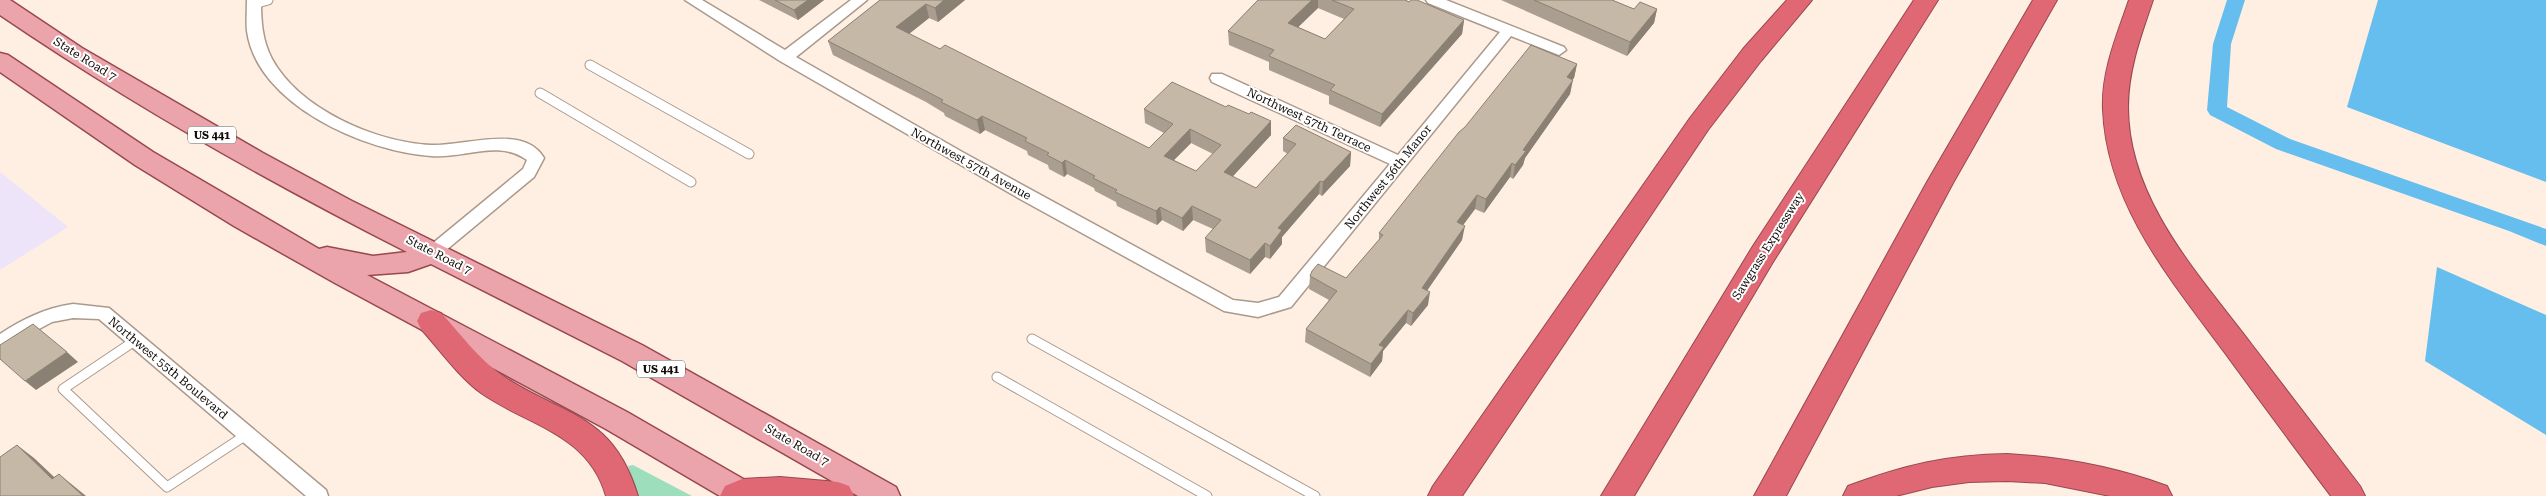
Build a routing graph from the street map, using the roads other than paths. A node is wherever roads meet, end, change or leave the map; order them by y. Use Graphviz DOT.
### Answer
graph roads {
  1 [pos="692,0"];
  2 [pos="860,0"];
  3 [pos="1434,0"];
  4 [pos="1800,0"];
  5 [pos="1926,0"];
  6 [pos="2045,0"];
  7 [pos="2141,0"];
  8 [pos="259,1"];
  9 [pos="0,4"];
  10 [pos="1508,31"];
  11 [pos="1559,50"];
  12 [pos="785,58"];
  13 [pos="0,61"];
  14 [pos="590,65"];
  15 [pos="1217,78"];
  16 [pos="540,93"];
  17 [pos="749,154"];
  18 [pos="1400,162"];
  19 [pos="691,182"];
  20 [pos="303,252"];
  21 [pos="433,252"];
  22 [pos="1258,310"];
  23 [pos="432,321"];
  24 [pos="1032,339"];
  25 [pos="136,340"];
  26 [pos="0,342"];
  27 [pos="997,377"];
  28 [pos="246,434"];
  29 [pos="741,495"];
  30 [pos="319,496"];
  31 [pos="622,496"];
  32 [pos="838,496"];
  33 [pos="885,496"];
  34 [pos="1207,496"];
  35 [pos="1315,496"];
  36 [pos="1444,496"];
  37 [pos="1617,496"];
  38 [pos="1770,496"];
  39 [pos="1859,496"];
  40 [pos="2156,496"];
  41 [pos="2350,496"];
  1 -- 12 [label="street, Northwest 57th Avenue"];
  2 -- 12 [label="street"];
  3 -- 10 [label="street"];
  4 -- 36 [label="highway"];
  5 -- 37 [label="highway, Sawgrass Expressway"];
  6 -- 38 [label="highway"];
  7 -- 41 [label="highway"];
  8 -- 21 [label="street"];
  9 -- 21 [label="main road, State Road 7 / US 441"];
  10 -- 11 [label="street"];
  10 -- 18 [label="street, Northwest 56th Manor"];
  12 -- 22 [label="street, Northwest 57th Avenue"];
  13 -- 20 [label="main road"];
  14 -- 17 [label="lane"];
  15 -- 18 [label="street, Northwest 57th Terrace"];
  16 -- 19 [label="lane"];
  18 -- 22 [label="street, Northwest 56th Manor"];
  20 -- 21 [label="main road"];
  20 -- 23 [label="main road"];
  21 -- 33 [label="main road, State Road 7 / US 441"];
  23 -- 29 [label="main road"];
  23 -- 31 [label="highway"];
  24 -- 35 [label="lane"];
  25 -- 26 [label="street, Northwest 55th Boulevard"];
  25 -- 28 [label="street, Northwest 55th Boulevard"];
  25 -- 28 [label="lane"];
  27 -- 34 [label="lane"];
  28 -- 30 [label="street, Northwest 55th Boulevard"];
  29 -- 32 [label="highway"];
  39 -- 40 [label="highway"];
}
